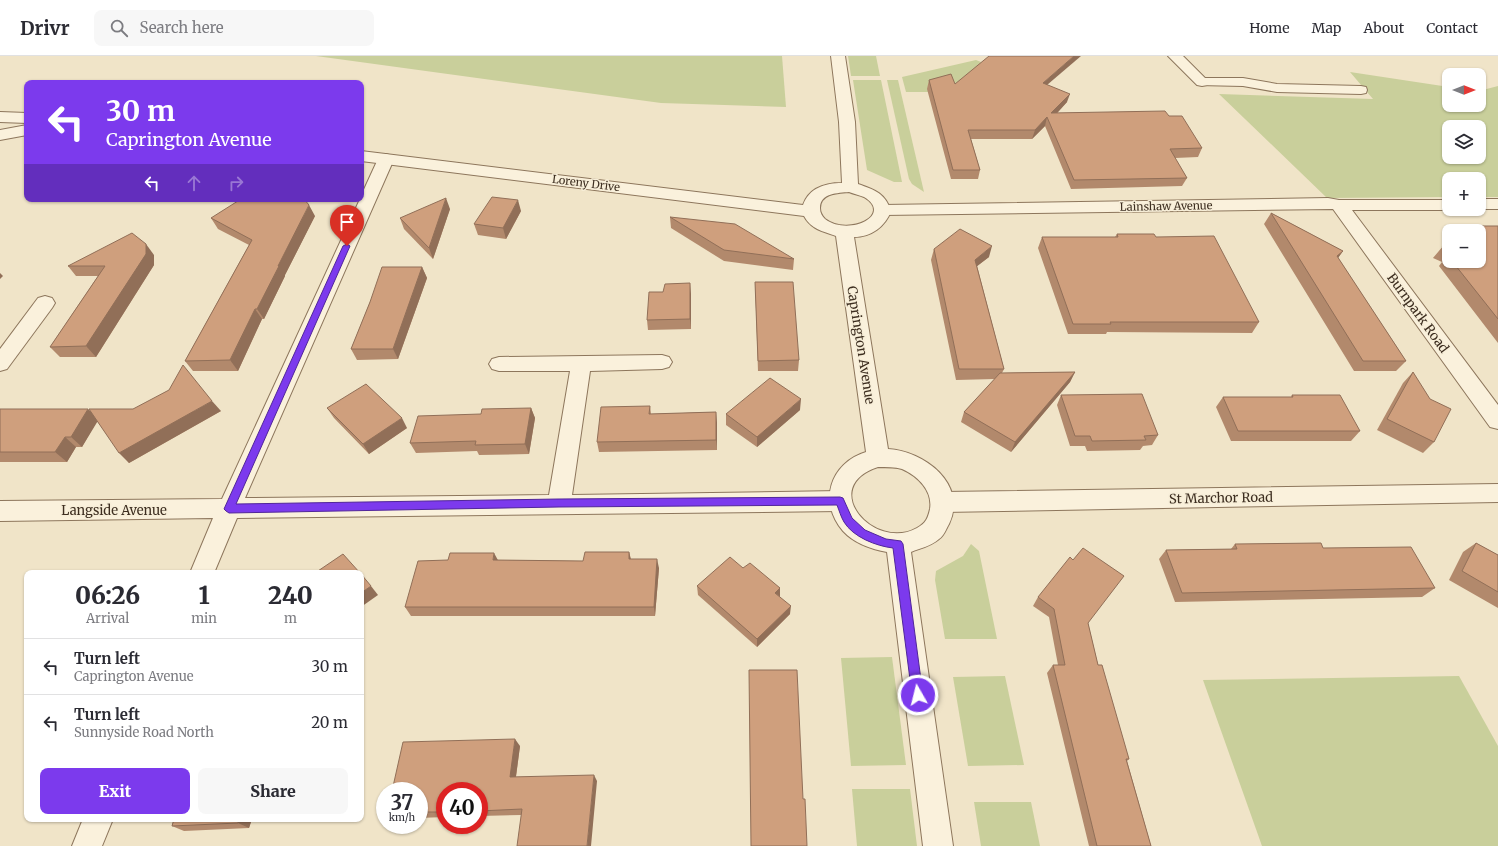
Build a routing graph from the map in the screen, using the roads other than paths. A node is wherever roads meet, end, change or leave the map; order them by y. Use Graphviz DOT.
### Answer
graph roads {
  1 [pos="838,56"];
  2 [pos="1175,56"];
  3 [pos="1202,82"];
  4 [pos="1361,90"];
  5 [pos="0,117"];
  6 [pos="24,118"];
  7 [pos="24,131"];
  8 [pos="0,135"];
  9 [pos="364,156"];
  10 [pos="386,159"];
  11 [pos="850,187"];
  12 [pos="1486,204"];
  13 [pos="1498,204"];
  14 [pos="1339,205"];
  15 [pos="1442,205"];
  16 [pos="883,210"];
  17 [pos="811,211"];
  18 [pos="844,232"];
  19 [pos="45,303"];
  20 [pos="662,362"];
  21 [pos="0,364"];
  22 [pos="499,364"];
  23 [pos="581,364"];
  24 [pos="1498,422"];
  25 [pos="878,458"];
  26 [pos="1498,493"];
  27 [pos="840,501"];
  28 [pos="943,502"];
  29 [pos="559,503"];
  30 [pos="229,509"];
  31 [pos="0,510"];
  32 [pos="898,544"];
  33 [pos="203,570"];
  34 [pos="97,822"];
  35 [pos="87,846"];
  36 [pos="938,846"];
  1 -- 11 [label="street"];
  2 -- 3 [label="street"];
  3 -- 4 [label="lane"];
  5 -- 6 [label="street"];
  7 -- 8 [label="street"];
  9 -- 10 [label="street, Loreny Drive"];
  10 -- 17 [label="street, Loreny Drive"];
  10 -- 30 [label="street"];
  11 -- 16 [label="street"];
  11 -- 17 [label="street"];
  12 -- 13 [label="street"];
  14 -- 15 [label="street, Lainshaw Avenue"];
  14 -- 16 [label="street, Lainshaw Avenue"];
  14 -- 24 [label="street, Burnpark Road"];
  16 -- 18 [label="street"];
  17 -- 18 [label="street"];
  18 -- 25 [label="street, Caprington Avenue"];
  19 -- 21 [label="street"];
  20 -- 23 [label="street"];
  22 -- 23 [label="street"];
  23 -- 29 [label="street"];
  25 -- 27 [label="street"];
  25 -- 28 [label="street"];
  26 -- 28 [label="street, St Marchor Road"];
  27 -- 29 [label="street, Langside Avenue"];
  27 -- 32 [label="street"];
  28 -- 32 [label="street"];
  29 -- 30 [label="street, Langside Avenue"];
  30 -- 31 [label="street, Langside Avenue"];
  30 -- 33 [label="street"];
  32 -- 36 [label="street"];
  34 -- 35 [label="street"];
}
